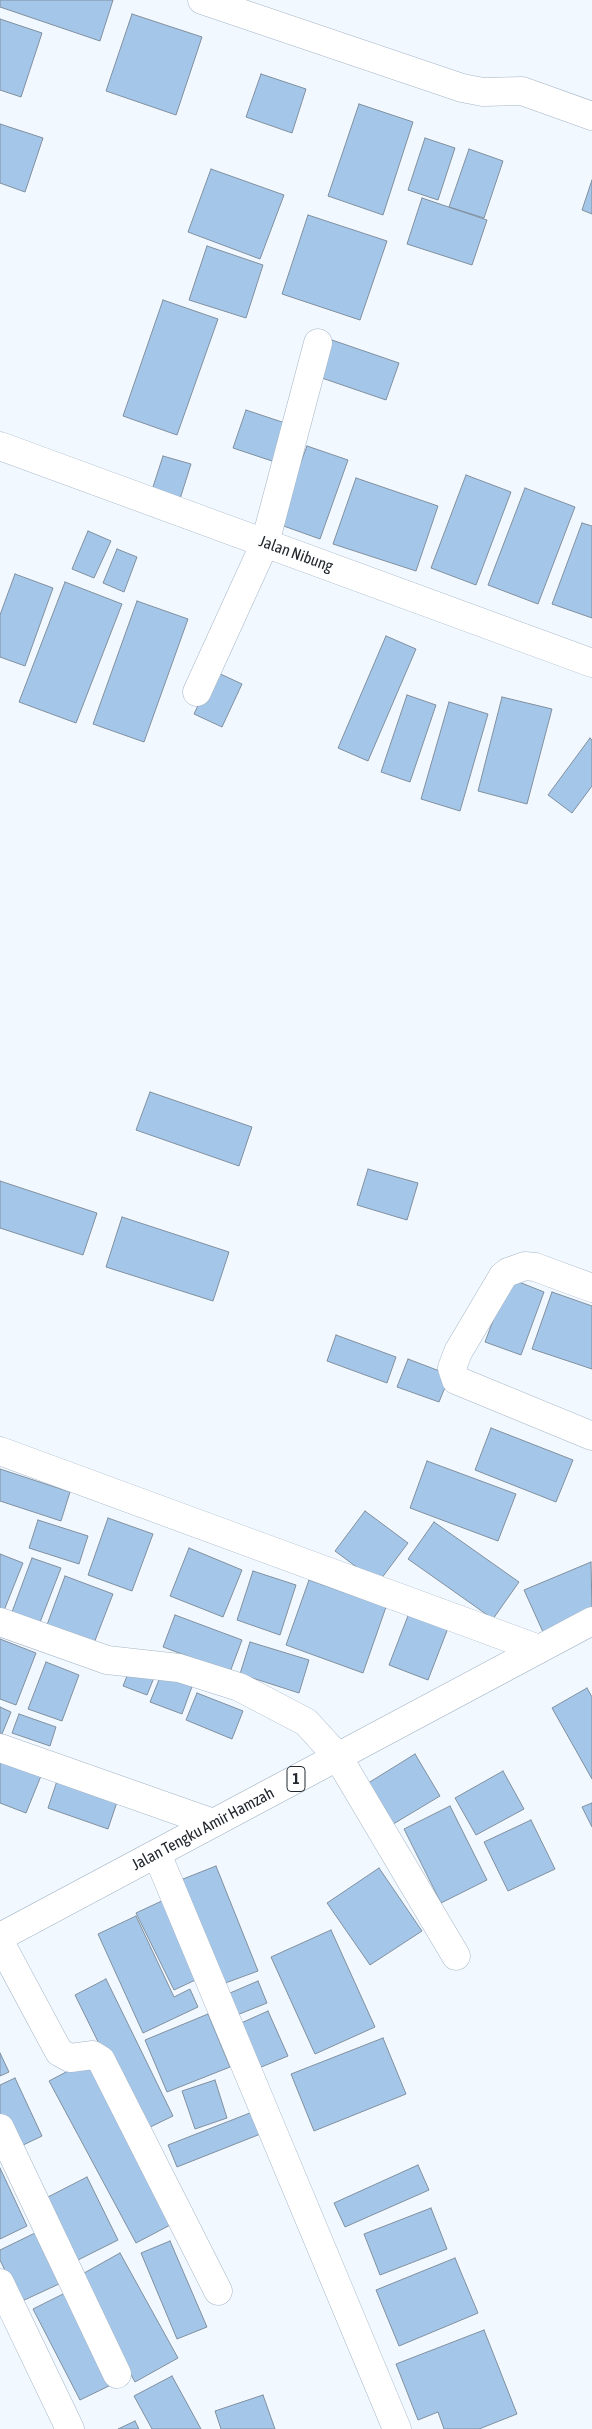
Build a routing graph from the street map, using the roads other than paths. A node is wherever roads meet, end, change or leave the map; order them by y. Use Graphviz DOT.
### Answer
graph roads {
  1 [pos="202,0"];
  2 [pos="592,116"];
  3 [pos="318,343"];
  4 [pos="0,446"];
  5 [pos="265,543"];
  6 [pos="592,663"];
  7 [pos="196,692"];
  8 [pos="592,1288"];
  9 [pos="592,1436"];
  10 [pos="0,1451"];
  11 [pos="592,1621"];
  12 [pos="0,1622"];
  13 [pos="539,1649"];
  14 [pos="0,1748"];
  15 [pos="338,1757"];
  16 [pos="213,1823"];
  17 [pos="157,1854"];
  18 [pos="0,1937"];
  19 [pos="0,1942"];
  20 [pos="456,1956"];
  21 [pos="0,2128"];
  22 [pos="0,2283"];
  23 [pos="218,2291"];
  24 [pos="117,2374"];
  25 [pos="70,2429"];
  26 [pos="397,2429"];
  1 -- 2 [label="street"];
  3 -- 5 [label="street"];
  4 -- 5 [label="street, Jalan Nibung"];
  5 -- 6 [label="street, Jalan Nibung"];
  5 -- 7 [label="street"];
  8 -- 9 [label="street"];
  10 -- 13 [label="street"];
  11 -- 13 [label="street, Jalan Tengku Amir Hamzah / 1"];
  12 -- 15 [label="street"];
  13 -- 15 [label="street, Jalan Tengku Amir Hamzah / 1"];
  14 -- 16 [label="street"];
  15 -- 16 [label="street, Jalan Tengku Amir Hamzah / 1"];
  15 -- 20 [label="street"];
  16 -- 17 [label="street, Jalan Tengku Amir Hamzah / 1"];
  17 -- 18 [label="street, Jalan Tengku Amir Hamzah / 1"];
  17 -- 26 [label="street"];
  19 -- 23 [label="street"];
  21 -- 24 [label="street"];
  22 -- 25 [label="street"];
}
